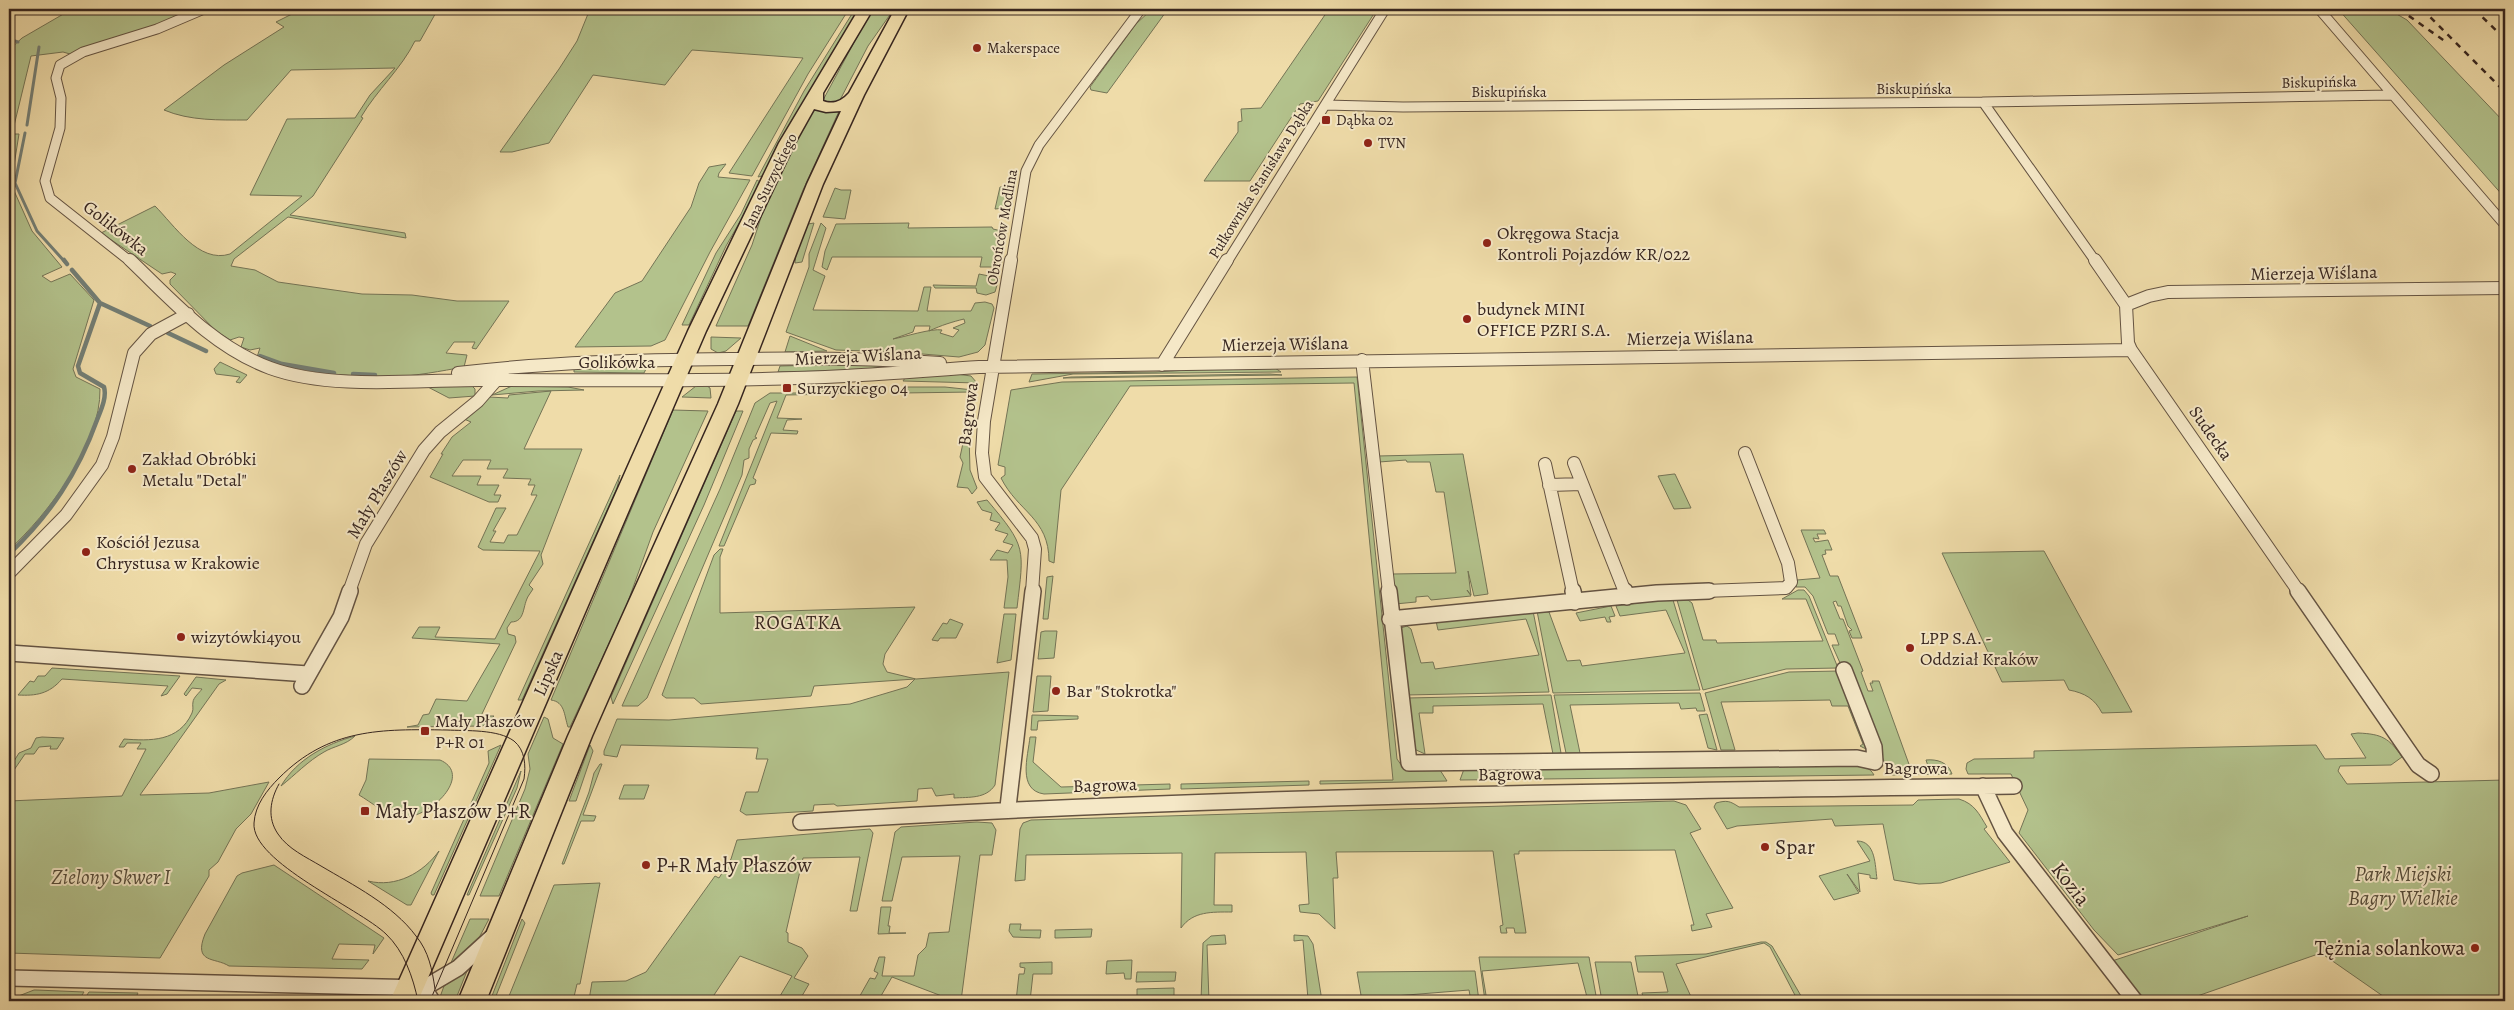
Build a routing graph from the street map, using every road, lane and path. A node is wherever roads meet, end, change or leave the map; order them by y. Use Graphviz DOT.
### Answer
graph roads {
  1 [pos="204,9"];
  2 [pos="866,9"];
  3 [pos="902,9"];
  4 [pos="1141,9"];
  5 [pos="1385,9"];
  6 [pos="2319,9"];
  7 [pos="815,92"];
  8 [pos="856,95"];
  9 [pos="2391,95"];
  10 [pos="1983,102"];
  11 [pos="1326,105"];
  12 [pos="2505,226"];
  13 [pos="2505,288"];
  14 [pos="2126,305"];
  15 [pos="188,314"];
  16 [pos="2131,350"];
  17 [pos="685,359"];
  18 [pos="1362,360"];
  19 [pos="543,364"];
  20 [pos="1162,365"];
  21 [pos="986,367"];
  22 [pos="742,368"];
  23 [pos="473,371"];
  24 [pos="423,380"];
  25 [pos="494,380"];
  26 [pos="676,380"];
  27 [pos="1746,453"];
  28 [pos="1574,463"];
  29 [pos="1545,464"];
  30 [pos="1582,484"];
  31 [pos="1549,485"];
  32 [pos="9,572"];
  33 [pos="1626,597"];
  34 [pos="1575,602"];
  35 [pos="1390,619"];
  36 [pos="9,653"];
  37 [pos="1844,670"];
  38 [pos="2431,774"];
  39 [pos="1983,786"];
  40 [pos="2014,786"];
  41 [pos="1008,807"];
  42 [pos="801,822"];
  43 [pos="503,925"];
  44 [pos="11,982"];
  45 [pos="418,994"];
  46 [pos="472,1001"];
  47 [pos="2135,1001"];
  1 -- 15 [label="street, Golikówka"];
  2 -- 7 [label="main road, Jana Surzyckiego"];
  3 -- 8 [label="main road"];
  4 -- 21 [label="street, Obrońców Modlina"];
  5 -- 11 [label="street, Pułkownika Stanisława Dąbka"];
  6 -- 9 [label="street, Biskupińska"];
  7 -- 8 [label="main road"];
  7 -- 17 [label="main road, Jana Surzyckiego"];
  8 -- 22 [label="main road"];
  9 -- 10 [label="street, Biskupińska"];
  9 -- 12 [label="street"];
  10 -- 11 [label="street, Biskupińska"];
  10 -- 14 [label="street"];
  11 -- 20 [label="street, Pułkownika Stanisława Dąbka"];
  13 -- 14 [label="street, Mierzeja Wiślana"];
  14 -- 16 [label="street, Sudecka"];
  15 -- 24 [label="street, Golikówka"];
  15 -- 32 [label="street"];
  16 -- 18 [label="street, Mierzeja Wiślana"];
  16 -- 38 [label="street, Sudecka"];
  17 -- 19 [label="street, Golikówka"];
  17 -- 22 [label="street, Golikówka"];
  17 -- 26 [label="main road, Lipska"];
  18 -- 20 [label="street, Mierzeja Wiślana"];
  18 -- 35 [label="street"];
  19 -- 23 [label="street, Golikówka"];
  19 -- 25 [label="street, Golikówka"];
  20 -- 21 [label="street, Mierzeja Wiślana"];
  21 -- 22 [label="street, Mierzeja Wiślana"];
  21 -- 22 [label="street, Mierzeja Wiślana"];
  21 -- 41 [label="street, Bagrowa"];
  22 -- 26 [label="street, Golikówka"];
  22 -- 43 [label="main road"];
  23 -- 24 [label="street, Golikówka"];
  23 -- 25 [label="street, Golikówka"];
  24 -- 25 [label="street, Golikówka"];
  25 -- 26 [label="street, Golikówka"];
  25 -- 36 [label="street, Mały Płaszów"];
  26 -- 45 [label="main road, Lipska"];
  27 -- 33 [label="street"];
  28 -- 30 [label="street"];
  29 -- 31 [label="street"];
  30 -- 31 [label="street"];
  30 -- 33 [label="street"];
  31 -- 34 [label="street"];
  33 -- 34 [label="street"];
  34 -- 35 [label="street"];
  35 -- 37 [label="street"];
  39 -- 40 [label="street, Bagrowa"];
  39 -- 41 [label="street, Bagrowa"];
  39 -- 47 [label="street, Kozia"];
  41 -- 42 [label="street, Bagrowa"];
  43 -- 45 [label="street"];
  43 -- 46 [label="main road"];
  44 -- 45 [label="street"];
}
